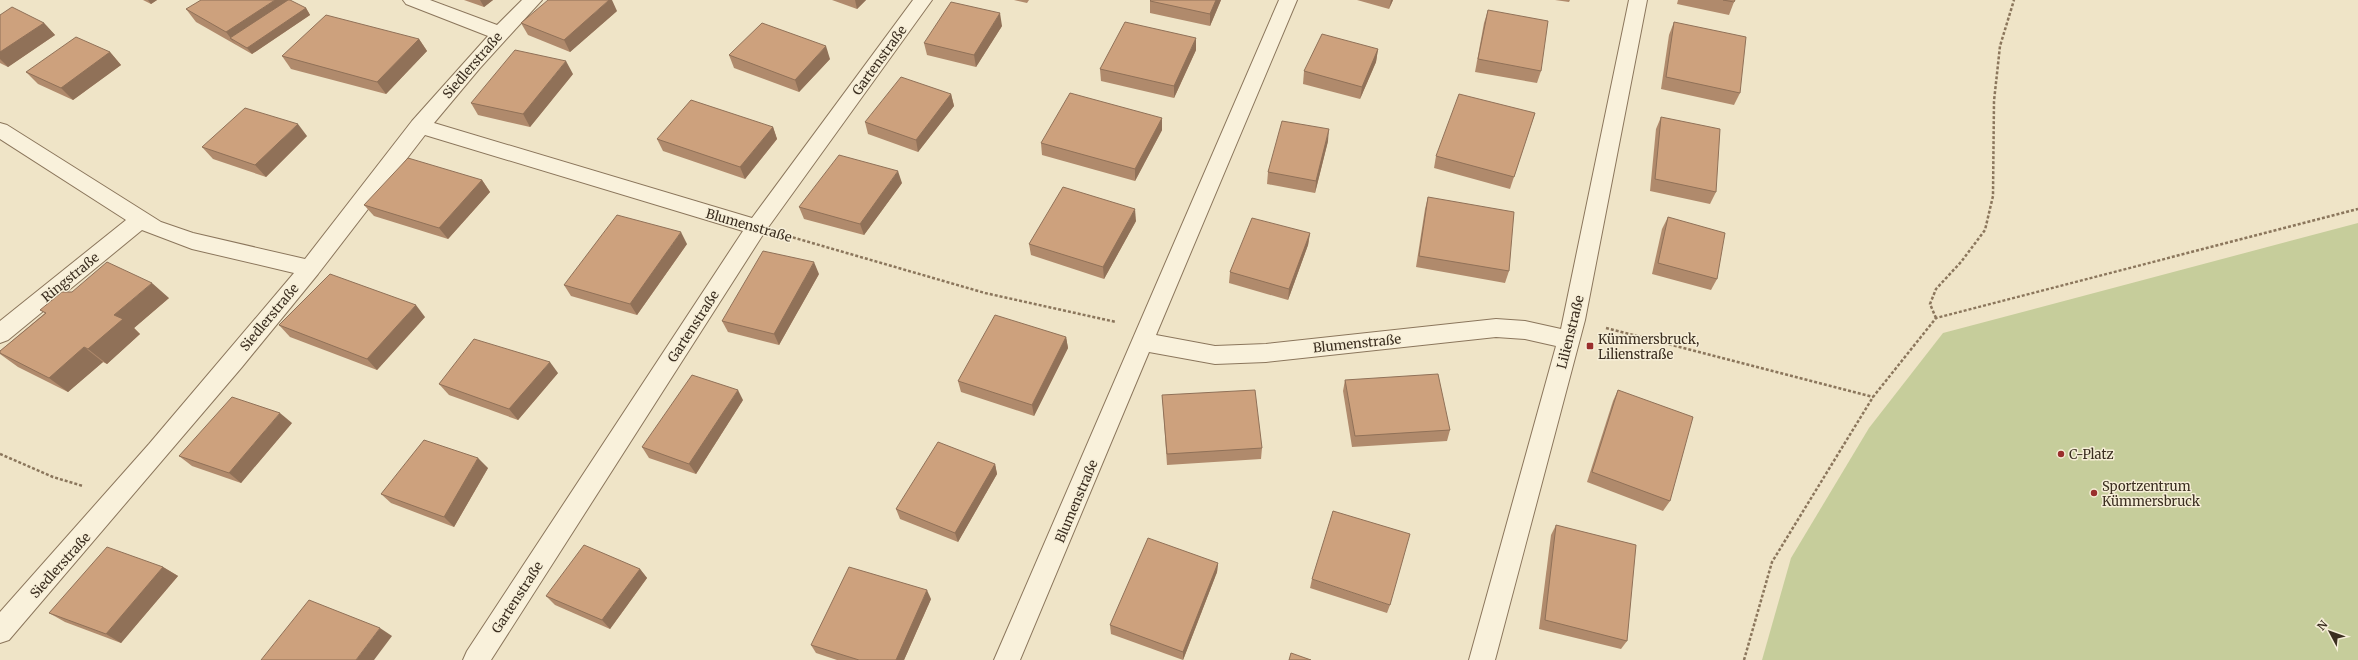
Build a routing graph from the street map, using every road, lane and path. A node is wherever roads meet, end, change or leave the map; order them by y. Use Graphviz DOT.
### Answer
graph roads {
  1 [pos="412,0"];
  2 [pos="533,0"];
  3 [pos="923,0"];
  4 [pos="1288,0"];
  5 [pos="1638,0"];
  6 [pos="2014,0"];
  7 [pos="499,33"];
  8 [pos="419,126"];
  9 [pos="0,130"];
  10 [pos="2358,208"];
  11 [pos="140,220"];
  12 [pos="757,227"];
  13 [pos="310,268"];
  14 [pos="1081,313"];
  15 [pos="1936,318"];
  16 [pos="1572,330"];
  17 [pos="0,334"];
  18 [pos="1144,342"];
  19 [pos="1873,397"];
  20 [pos="0,454"];
  21 [pos="120,497"];
  22 [pos="0,631"];
  23 [pos="476,660"];
  24 [pos="1007,660"];
  25 [pos="1482,660"];
  26 [pos="1744,660"];
  1 -- 7 [label="street"];
  2 -- 7 [label="street, Siedlerstraße"];
  3 -- 12 [label="street, Gartenstraße"];
  4 -- 18 [label="street, Blumenstraße"];
  5 -- 16 [label="street, Lilienstraße"];
  6 -- 15 [label="path"];
  7 -- 8 [label="street, Siedlerstraße"];
  8 -- 12 [label="street, Blumenstraße"];
  8 -- 13 [label="street, Siedlerstraße"];
  9 -- 11 [label="street"];
  10 -- 15 [label="path"];
  11 -- 13 [label="street"];
  11 -- 17 [label="street, Ringstraße"];
  12 -- 14 [label="path, Blumenstraße"];
  12 -- 23 [label="street, Gartenstraße"];
  13 -- 21 [label="street, Siedlerstraße"];
  15 -- 19 [label="path"];
  16 -- 18 [label="street, Blumenstraße"];
  16 -- 19 [label="path"];
  16 -- 25 [label="street, Lilienstraße"];
  18 -- 24 [label="street, Blumenstraße"];
  19 -- 26 [label="path"];
  20 -- 21 [label="path"];
  21 -- 22 [label="street, Siedlerstraße"];
}
